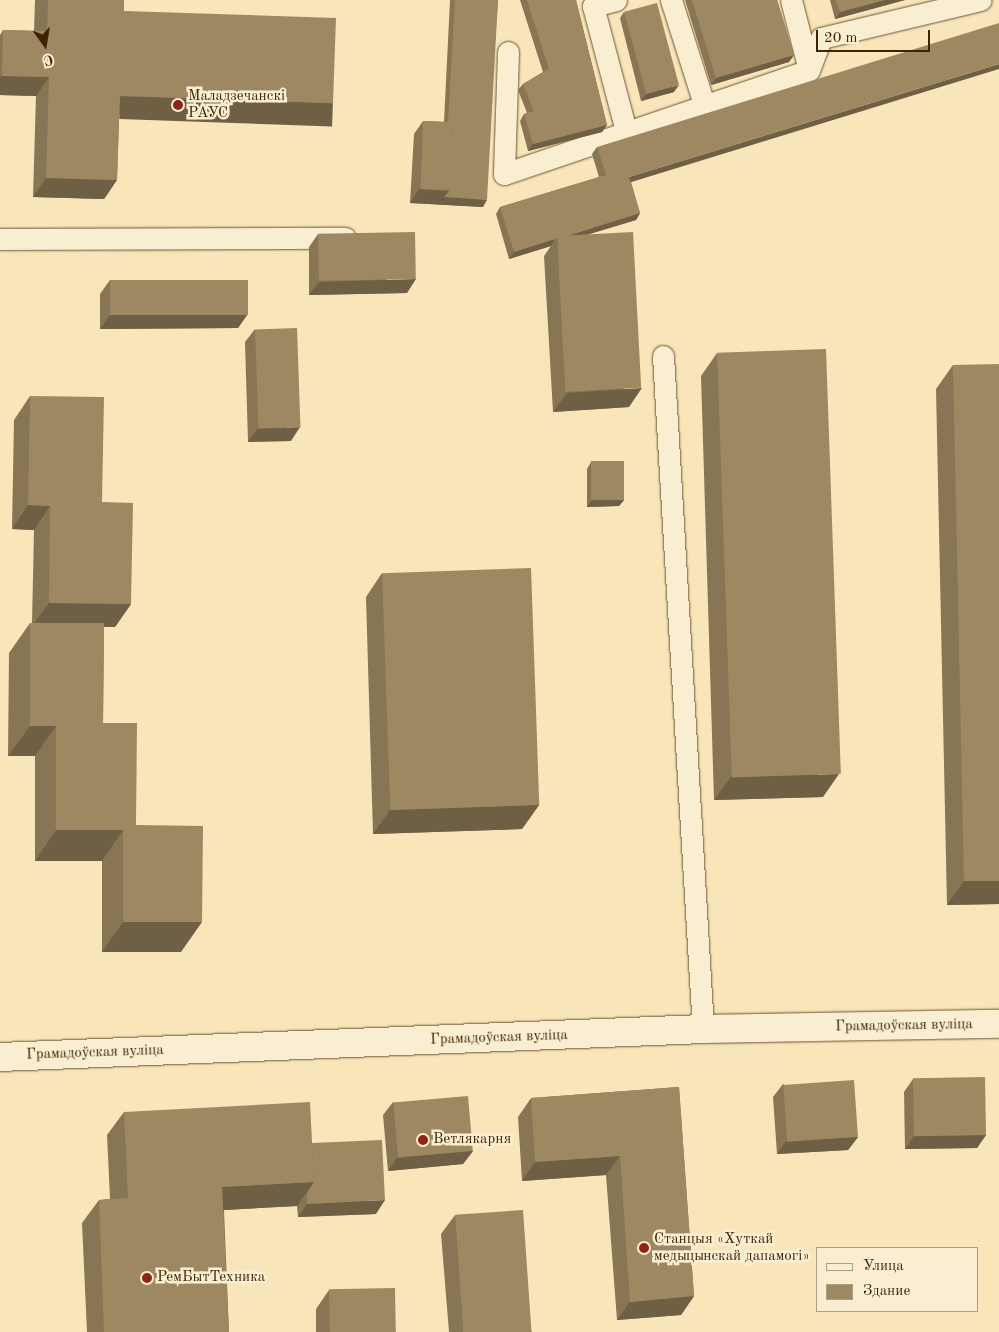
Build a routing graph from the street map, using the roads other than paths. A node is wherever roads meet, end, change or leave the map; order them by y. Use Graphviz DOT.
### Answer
graph roads {
  1 [pos="616,0"];
  2 [pos="671,0"];
  3 [pos="791,0"];
  4 [pos="981,0"];
  5 [pos="508,52"];
  6 [pos="809,70"];
  7 [pos="704,104"];
  8 [pos="626,131"];
  9 [pos="370,238"];
  10 [pos="0,239"];
  11 [pos="663,356"];
  12 [pos="999,1024"];
  13 [pos="703,1029"];
  14 [pos="0,1057"];
  1 -- 8 [label="lane"];
  2 -- 7 [label="lane"];
  3 -- 6 [label="lane"];
  4 -- 6 [label="lane"];
  5 -- 8 [label="lane"];
  6 -- 7 [label="lane"];
  7 -- 8 [label="lane"];
  9 -- 10 [label="lane"];
  11 -- 13 [label="lane"];
  12 -- 13 [label="street, Грамадоўская вуліца"];
  13 -- 14 [label="street, Грамадоўская вуліца"];
}
